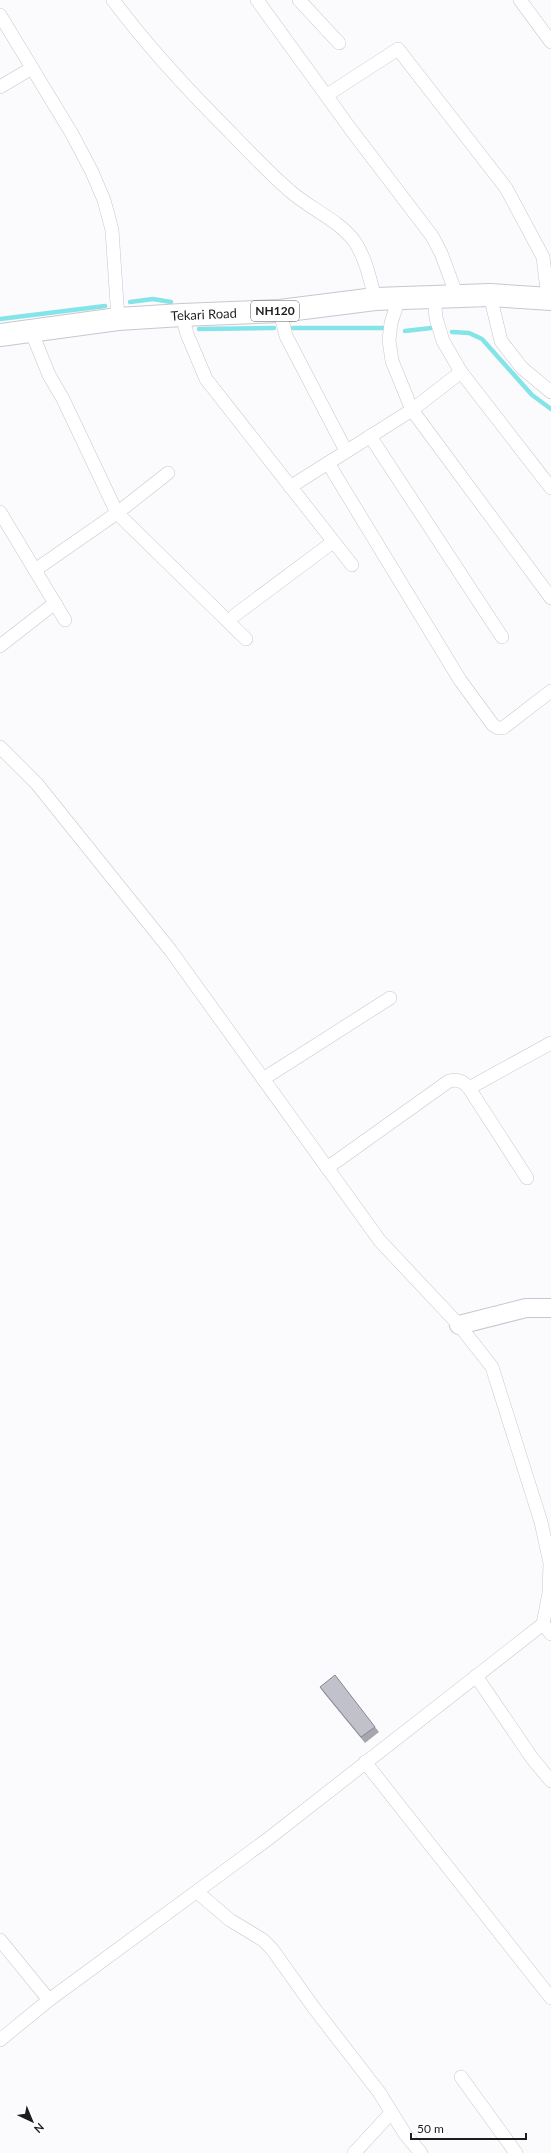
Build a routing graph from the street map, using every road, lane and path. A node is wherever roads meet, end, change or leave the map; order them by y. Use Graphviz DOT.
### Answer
graph roads {
  1 [pos="113,0"];
  2 [pos="257,0"];
  3 [pos="299,0"];
  4 [pos="520,0"];
  5 [pos="0,15"];
  6 [pos="547,26"];
  7 [pos="551,42"];
  8 [pos="338,43"];
  9 [pos="32,68"];
  10 [pos="0,87"];
  11 [pos="327,95"];
  12 [pos="490,295"];
  13 [pos="457,296"];
  14 [pos="434,297"];
  15 [pos="399,298"];
  16 [pos="375,299"];
  17 [pos="550,299"];
  18 [pos="280,311"];
  19 [pos="182,314"];
  20 [pos="118,320"];
  21 [pos="34,330"];
  22 [pos="0,335"];
  23 [pos="461,372"];
  24 [pos="551,392"];
  25 [pos="412,410"];
  26 [pos="370,436"];
  27 [pos="346,451"];
  28 [pos="328,463"];
  29 [pos="168,473"];
  30 [pos="290,487"];
  31 [pos="551,488"];
  32 [pos="0,512"];
  33 [pos="117,513"];
  34 [pos="333,542"];
  35 [pos="352,565"];
  36 [pos="35,570"];
  37 [pos="551,598"];
  38 [pos="55,603"];
  39 [pos="235,614"];
  40 [pos="65,620"];
  41 [pos="502,637"];
  42 [pos="246,639"];
  43 [pos="0,646"];
  44 [pos="551,691"];
  45 [pos="0,747"];
  46 [pos="390,998"];
  47 [pos="551,1043"];
  48 [pos="263,1079"];
  49 [pos="469,1088"];
  50 [pos="327,1168"];
  51 [pos="527,1178"];
  52 [pos="551,1308"];
  53 [pos="459,1325"];
  54 [pos="550,1558"];
  55 [pos="547,1629"];
  56 [pos="476,1676"];
  57 [pos="365,1762"];
  58 [pos="551,1781"];
  59 [pos="198,1892"];
  60 [pos="0,1940"];
  61 [pos="551,1998"];
  62 [pos="49,2000"];
  63 [pos="0,2040"];
  64 [pos="461,2076"];
  65 [pos="391,2113"];
  66 [pos="354,2153"];
  67 [pos="421,2153"];
  68 [pos="516,2153"];
  1 -- 16 [label="street"];
  2 -- 11 [label="street"];
  3 -- 8 [label="street"];
  4 -- 6 [label="street"];
  5 -- 9 [label="street"];
  6 -- 7 [label="street"];
  9 -- 10 [label="street"];
  9 -- 20 [label="street"];
  11 -- 13 [label="street"];
  11 -- 17 [label="street"];
  12 -- 13 [label="highway, Tekari Road / NH120"];
  12 -- 17 [label="highway, Tekari Road / NH120"];
  12 -- 24 [label="street"];
  13 -- 14 [label="highway, Tekari Road / NH120"];
  14 -- 15 [label="highway, Tekari Road / NH120"];
  14 -- 23 [label="street"];
  15 -- 16 [label="highway, Tekari Road / NH120"];
  15 -- 25 [label="street"];
  16 -- 18 [label="highway, Tekari Road / NH120"];
  18 -- 19 [label="highway, Tekari Road / NH120"];
  18 -- 27 [label="street"];
  19 -- 20 [label="highway, Tekari Road / NH120"];
  19 -- 30 [label="street"];
  20 -- 21 [label="highway, Tekari Road / NH120"];
  21 -- 22 [label="highway, Tekari Road / NH120"];
  21 -- 33 [label="street"];
  23 -- 25 [label="street"];
  23 -- 31 [label="street"];
  25 -- 26 [label="street"];
  25 -- 37 [label="street"];
  26 -- 27 [label="street"];
  26 -- 41 [label="street"];
  27 -- 28 [label="street"];
  28 -- 30 [label="street"];
  28 -- 44 [label="street"];
  29 -- 33 [label="street"];
  30 -- 34 [label="street"];
  32 -- 36 [label="street"];
  33 -- 36 [label="street"];
  33 -- 42 [label="street"];
  34 -- 35 [label="street"];
  34 -- 39 [label="street"];
  36 -- 38 [label="street"];
  38 -- 40 [label="street"];
  38 -- 43 [label="street"];
  45 -- 48 [label="street"];
  46 -- 48 [label="street"];
  47 -- 49 [label="street"];
  48 -- 50 [label="street"];
  49 -- 50 [label="street"];
  49 -- 51 [label="street"];
  50 -- 53 [label="street"];
  52 -- 53 [label="street"];
  53 -- 54 [label="street"];
  54 -- 55 [label="street"];
  55 -- 56 [label="street"];
  56 -- 57 [label="street"];
  56 -- 58 [label="street"];
  57 -- 59 [label="street"];
  57 -- 61 [label="street"];
  59 -- 62 [label="street"];
  59 -- 65 [label="street"];
  60 -- 62 [label="street"];
  62 -- 63 [label="street"];
  64 -- 68 [label="street"];
  65 -- 66 [label="street"];
  65 -- 67 [label="street"];
}
